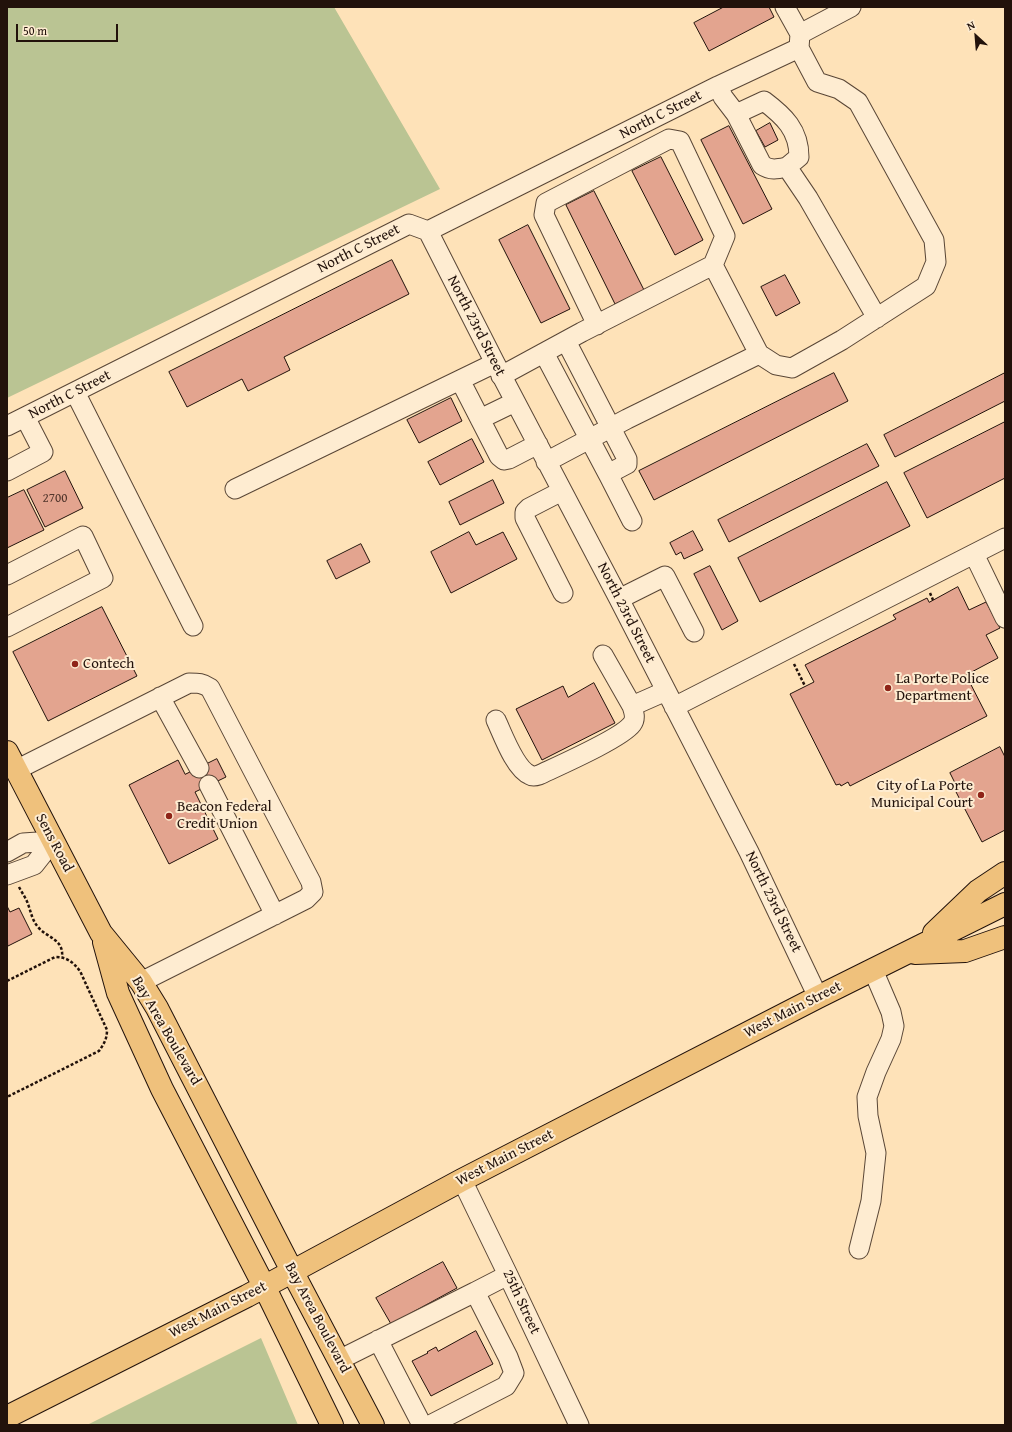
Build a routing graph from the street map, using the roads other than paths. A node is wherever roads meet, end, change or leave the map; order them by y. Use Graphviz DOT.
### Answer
graph roads {
  1 [pos="785,7"];
  2 [pos="850,7"];
  3 [pos="800,41"];
  4 [pos="718,86"];
  5 [pos="736,114"];
  6 [pos="787,167"];
  7 [pos="428,231"];
  8 [pos="713,265"];
  9 [pos="877,318"];
  10 [pos="597,325"];
  11 [pos="566,341"];
  12 [pos="544,353"];
  13 [pos="759,354"];
  14 [pos="498,369"];
  15 [pos="460,380"];
  16 [pos="75,392"];
  17 [pos="515,402"];
  18 [pos="25,417"];
  19 [pos="480,419"];
  20 [pos="7,426"];
  21 [pos="612,428"];
  22 [pos="589,440"];
  23 [pos="538,444"];
  24 [pos="546,462"];
  25 [pos="7,471"];
  26 [pos="608,474"];
  27 [pos="235,489"];
  28 [pos="562,491"];
  29 [pos="632,521"];
  30 [pos="1005,538"];
  31 [pos="974,554"];
  32 [pos="7,575"];
  33 [pos="563,594"];
  34 [pos="619,599"];
  35 [pos="1005,618"];
  36 [pos="7,626"];
  37 [pos="193,626"];
  38 [pos="694,632"];
  39 [pos="603,655"];
  40 [pos="160,697"];
  41 [pos="670,699"];
  42 [pos="632,706"];
  43 [pos="496,720"];
  44 [pos="12,761"];
  45 [pos="199,768"];
  46 [pos="209,786"];
  47 [pos="53,841"];
  48 [pos="7,852"];
  49 [pos="1005,874"];
  50 [pos="12,880"];
  51 [pos="1005,904"];
  52 [pos="275,915"];
  53 [pos="101,933"];
  54 [pos="1005,937"];
  55 [pos="913,950"];
  56 [pos="873,970"];
  57 [pos="141,982"];
  58 [pos="118,993"];
  59 [pos="818,997"];
  60 [pos="462,1180"];
  61 [pos="859,1249"];
  62 [pos="292,1271"];
  63 [pos="508,1275"];
  64 [pos="264,1286"];
  65 [pos="475,1292"];
  66 [pos="378,1340"];
  67 [pos="339,1360"];
  68 [pos="7,1417"];
  69 [pos="332,1425"];
  70 [pos="373,1425"];
  71 [pos="422,1425"];
  72 [pos="430,1425"];
  73 [pos="579,1425"];
  1 -- 3 [label="street"];
  2 -- 3 [label="street, North C Street"];
  3 -- 4 [label="street, North C Street"];
  3 -- 9 [label="street"];
  4 -- 5 [label="street"];
  4 -- 7 [label="street, North C Street"];
  5 -- 6 [label="street"];
  5 -- 6 [label="street"];
  6 -- 9 [label="street"];
  7 -- 14 [label="street, North 23rd Street"];
  7 -- 16 [label="street, North C Street"];
  8 -- 10 [label="street"];
  8 -- 10 [label="street"];
  8 -- 13 [label="street"];
  9 -- 13 [label="street"];
  10 -- 11 [label="street"];
  11 -- 12 [label="street"];
  11 -- 21 [label="street"];
  12 -- 14 [label="street"];
  12 -- 22 [label="street"];
  13 -- 21 [label="street"];
  14 -- 15 [label="street"];
  14 -- 17 [label="street, North 23rd Street"];
  15 -- 19 [label="street"];
  15 -- 27 [label="street"];
  16 -- 18 [label="street, North C Street"];
  16 -- 37 [label="street"];
  17 -- 19 [label="street"];
  17 -- 23 [label="street, North 23rd Street"];
  18 -- 20 [label="street, North C Street"];
  18 -- 25 [label="street"];
  19 -- 23 [label="street"];
  21 -- 22 [label="street"];
  21 -- 26 [label="street"];
  22 -- 24 [label="street"];
  22 -- 26 [label="street"];
  23 -- 24 [label="street, North 23rd Street"];
  24 -- 28 [label="street, North 23rd Street"];
  26 -- 29 [label="street"];
  28 -- 33 [label="street"];
  28 -- 34 [label="street, North 23rd Street"];
  30 -- 31 [label="street"];
  31 -- 35 [label="street"];
  31 -- 41 [label="street"];
  32 -- 36 [label="street"];
  34 -- 38 [label="street"];
  34 -- 41 [label="street, North 23rd Street"];
  39 -- 42 [label="street"];
  40 -- 44 [label="street"];
  40 -- 45 [label="street"];
  40 -- 52 [label="street"];
  41 -- 42 [label="street"];
  41 -- 59 [label="street, North 23rd Street"];
  42 -- 43 [label="street"];
  44 -- 47 [label="main road, Sens Road"];
  46 -- 52 [label="street"];
  47 -- 48 [label="street"];
  47 -- 50 [label="street"];
  47 -- 53 [label="main road, Sens Road"];
  49 -- 55 [label="main road"];
  51 -- 55 [label="main road, West Main Street"];
  52 -- 57 [label="street"];
  53 -- 57 [label="main road, Bay Area Boulevard"];
  53 -- 58 [label="main road, Bay Area Boulevard"];
  54 -- 55 [label="main road"];
  55 -- 56 [label="main road, West Main Street"];
  56 -- 59 [label="main road, West Main Street"];
  56 -- 61 [label="street"];
  57 -- 58 [label="main road"];
  57 -- 62 [label="main road, Bay Area Boulevard"];
  58 -- 64 [label="main road, Bay Area Boulevard"];
  59 -- 60 [label="main road, West Main Street"];
  60 -- 62 [label="main road, West Main Street"];
  60 -- 63 [label="street, 25th Street"];
  62 -- 64 [label="main road, West Main Street"];
  62 -- 67 [label="main road, Bay Area Boulevard"];
  63 -- 65 [label="street"];
  63 -- 73 [label="street, 25th Street"];
  64 -- 68 [label="main road, West Main Street"];
  64 -- 69 [label="main road, Bay Area Boulevard"];
  65 -- 66 [label="street"];
  65 -- 72 [label="street"];
  66 -- 67 [label="street"];
  66 -- 71 [label="street"];
  67 -- 70 [label="main road, Bay Area Boulevard"];
}
